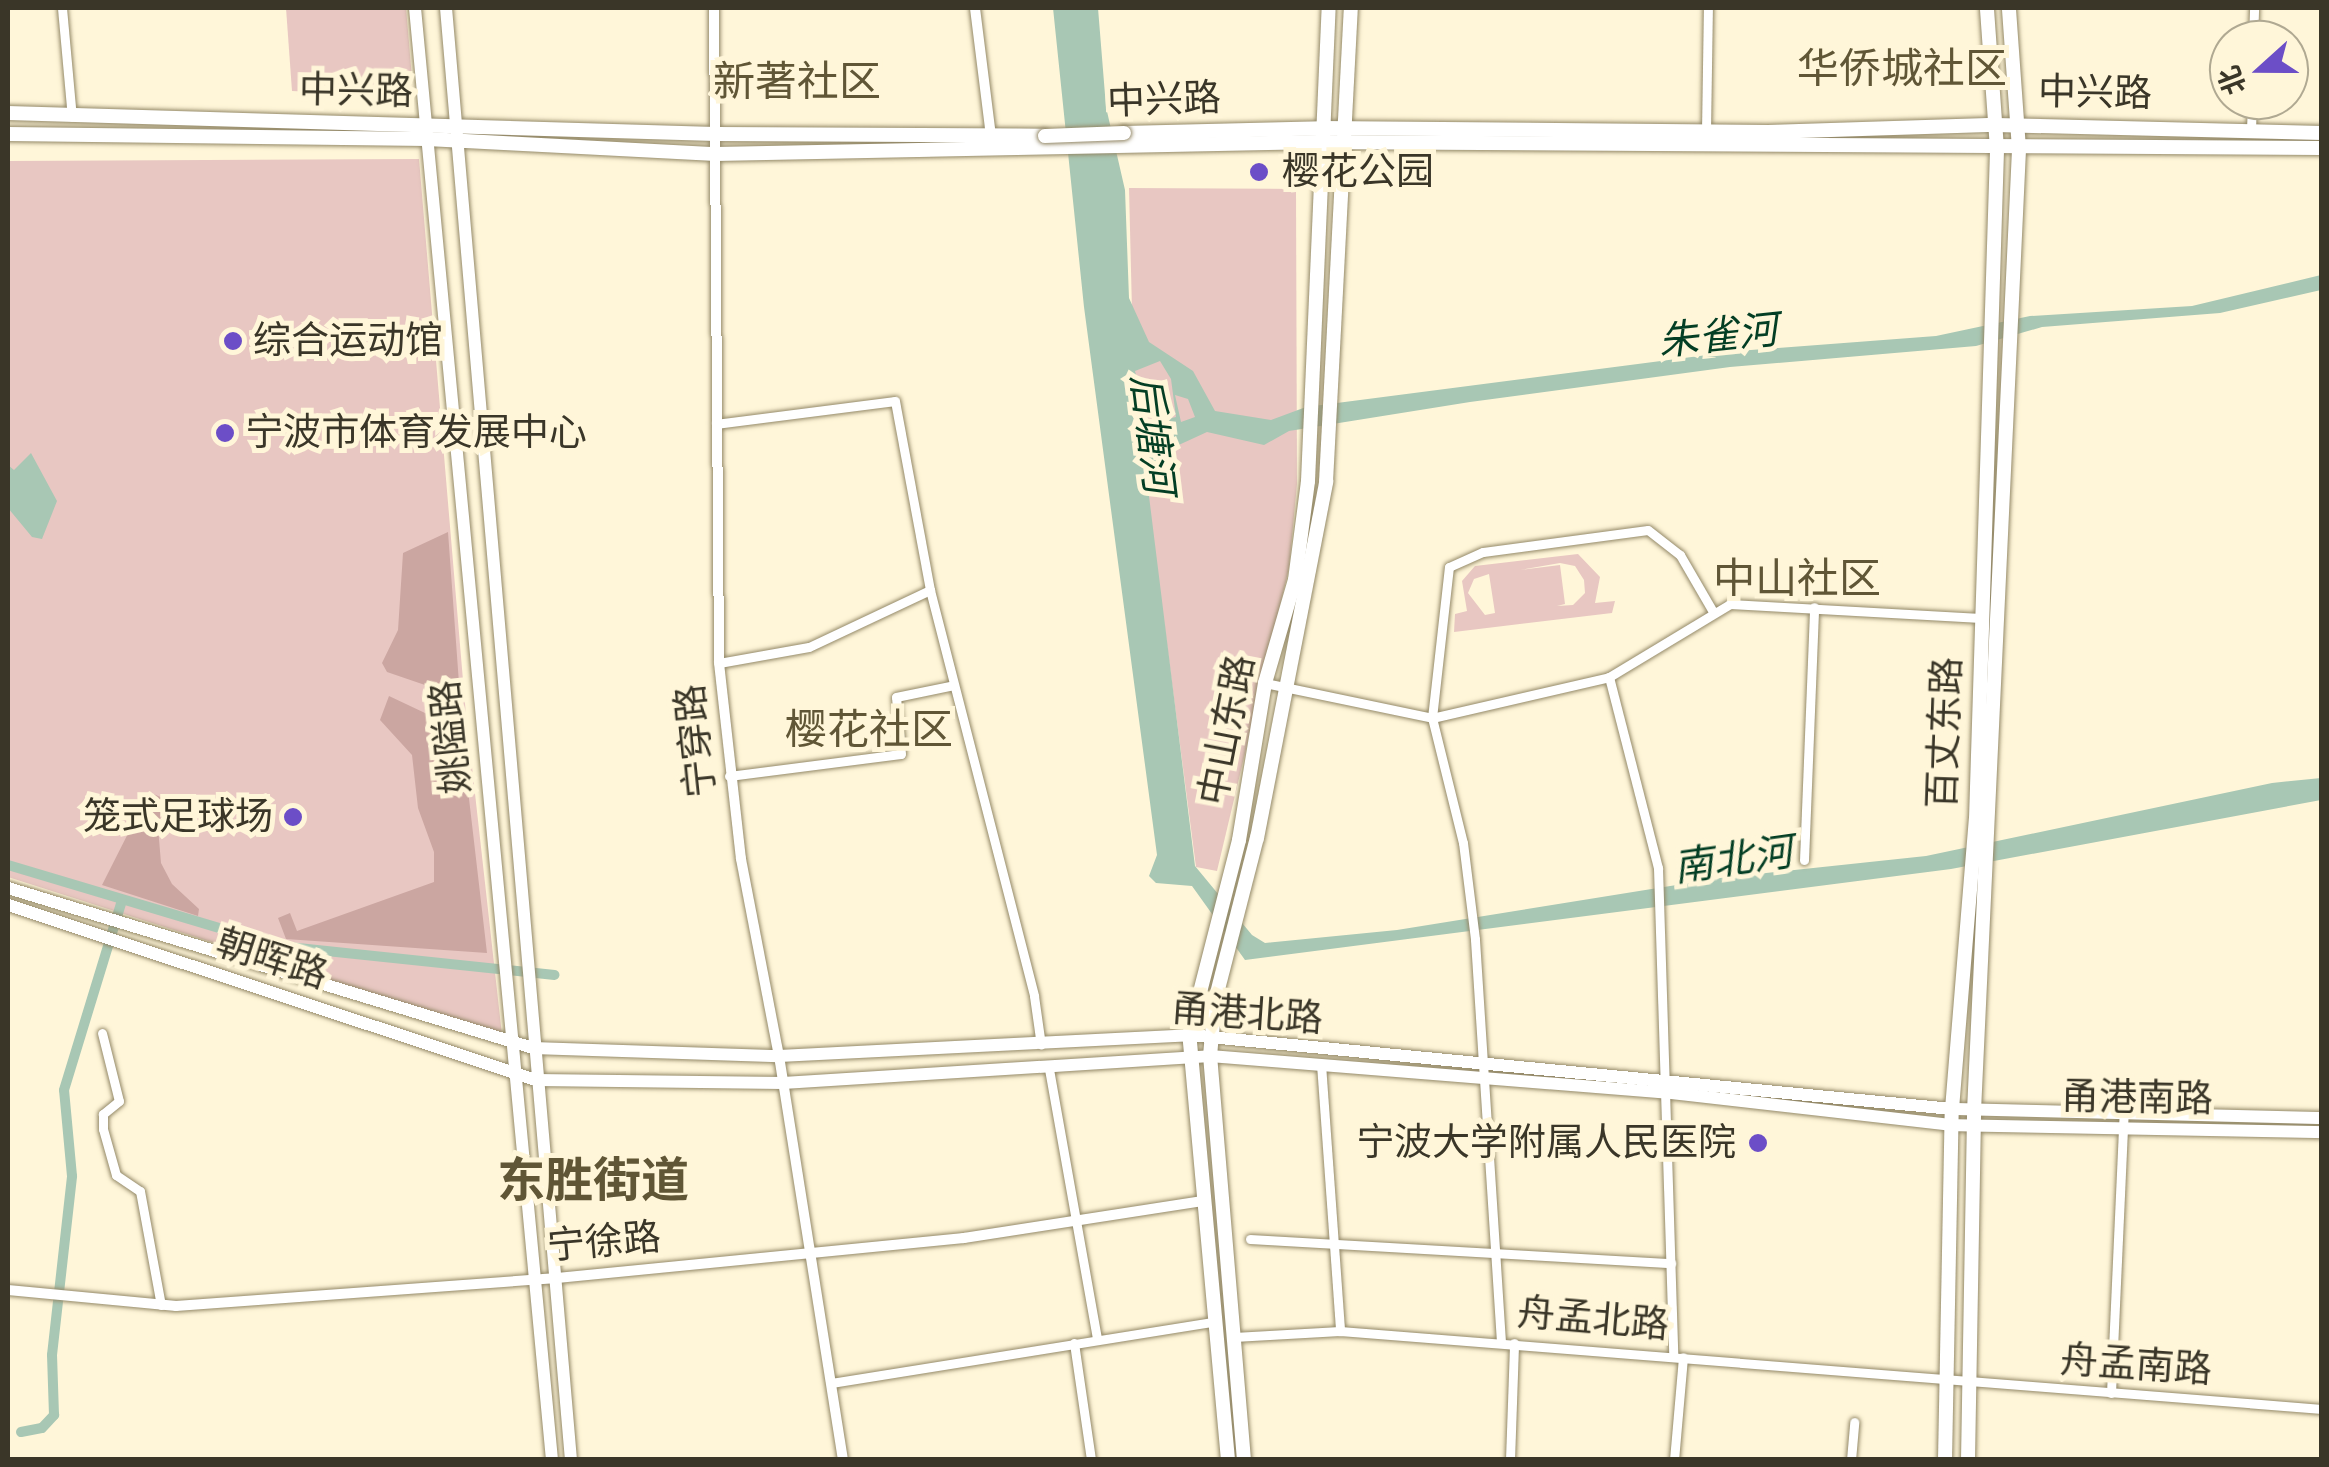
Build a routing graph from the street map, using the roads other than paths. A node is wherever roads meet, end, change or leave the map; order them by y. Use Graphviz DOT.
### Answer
graph roads {
  1 [pos="62,8"];
  2 [pos="415,8"];
  3 [pos="446,8"];
  4 [pos="714,8"];
  5 [pos="976,8"];
  6 [pos="1329,8"];
  7 [pos="1351,8"];
  8 [pos="1708,8"];
  9 [pos="1988,8"];
  10 [pos="2009,8"];
  11 [pos="8,114"];
  12 [pos="72,117"];
  13 [pos="2251,120"];
  14 [pos="1996,125"];
  15 [pos="2020,125"];
  16 [pos="2251,130"];
  17 [pos="1706,131"];
  18 [pos="426,132"];
  19 [pos="2322,133"];
  20 [pos="8,134"];
  21 [pos="457,134"];
  22 [pos="716,134"];
  23 [pos="1321,135"];
  24 [pos="991,136"];
  25 [pos="1344,136"];
  26 [pos="1044,140"];
  27 [pos="1996,148"];
  28 [pos="2322,148"];
  29 [pos="2020,149"];
  30 [pos="716,154"];
  31 [pos="716,424"];
  32 [pos="930,590"];
  33 [pos="1814,607"];
  34 [pos="1712,610"];
  35 [pos="1981,618"];
  36 [pos="718,663"];
  37 [pos="1609,678"];
  38 [pos="1265,683"];
  39 [pos="954,685"];
  40 [pos="1284,686"];
  41 [pos="1432,718"];
  42 [pos="729,776"];
  43 [pos="1981,825"];
  44 [pos="1804,860"];
  45 [pos="8,888"];
  46 [pos="8,905"];
  47 [pos="102,1033"];
  48 [pos="1188,1035"];
  49 [pos="1212,1036"];
  50 [pos="514,1044"];
  51 [pos="1041,1045"];
  52 [pos="533,1048"];
  53 [pos="780,1056"];
  54 [pos="1210,1056"];
  55 [pos="1188,1058"];
  56 [pos="1321,1064"];
  57 [pos="1048,1069"];
  58 [pos="1484,1071"];
  59 [pos="516,1074"];
  60 [pos="536,1080"];
  61 [pos="783,1083"];
  62 [pos="1662,1086"];
  63 [pos="2124,1111"];
  64 [pos="1951,1117"];
  65 [pos="1974,1118"];
  66 [pos="2322,1118"];
  67 [pos="2124,1127"];
  68 [pos="2322,1132"];
  69 [pos="1204,1201"];
  70 [pos="1076,1221"];
  71 [pos="1250,1239"];
  72 [pos="1332,1244"];
  73 [pos="1496,1252"];
  74 [pos="808,1253"];
  75 [pos="1672,1263"];
  76 [pos="556,1278"];
  77 [pos="536,1279"];
  78 [pos="8,1290"];
  79 [pos="161,1305"];
  80 [pos="1216,1321"];
  81 [pos="1340,1331"];
  82 [pos="1234,1337"];
  83 [pos="1097,1339"];
  84 [pos="1501,1342"];
  85 [pos="1074,1343"];
  86 [pos="1514,1343"];
  87 [pos="1678,1356"];
  88 [pos="831,1383"];
  89 [pos="1947,1384"];
  90 [pos="1969,1385"];
  91 [pos="2111,1392"];
  92 [pos="2322,1409"];
  93 [pos="1854,1422"];
  94 [pos="552,1460"];
  95 [pos="571,1460"];
  96 [pos="843,1460"];
  97 [pos="1091,1460"];
  98 [pos="1228,1460"];
  99 [pos="1244,1460"];
  100 [pos="1510,1460"];
  101 [pos="1674,1460"];
  102 [pos="1850,1460"];
  103 [pos="1945,1460"];
  104 [pos="1968,1460"];
  1 -- 12 [label="street"];
  2 -- 18 [label="main road, 姚隘路"];
  3 -- 21 [label="main road, 姚隘路"];
  4 -- 22 [label="street, 宁穿路"];
  5 -- 24 [label="street"];
  6 -- 23 [label="main road, 中山东路"];
  7 -- 25 [label="main road, 中山东路"];
  8 -- 17 [label="street"];
  9 -- 14 [label="main road, 百丈东路"];
  10 -- 15 [label="main road, 百丈东路"];
  11 -- 12 [label="main road, 中兴路"];
  12 -- 18 [label="main road, 中兴路"];
  13 -- 16 [label="street"];
  14 -- 15 [label="main road, 中兴路"];
  14 -- 17 [label="main road, 中兴路"];
  14 -- 27 [label="main road, 百丈东路"];
  15 -- 16 [label="main road, 中兴路"];
  15 -- 29 [label="main road, 百丈东路"];
  16 -- 19 [label="main road, 中兴路"];
  17 -- 25 [label="main road, 中兴路"];
  18 -- 20 [label="main road, 中兴路"];
  18 -- 21 [label="main road, 中兴路"];
  18 -- 50 [label="main road, 姚隘路"];
  21 -- 22 [label="main road, 中兴路"];
  21 -- 30 [label="main road, 中兴路"];
  21 -- 52 [label="main road, 姚隘路"];
  22 -- 24 [label="main road, 中兴路"];
  22 -- 30 [label="street, 宁穿路"];
  23 -- 25 [label="main road, 中兴路"];
  23 -- 26 [label="main road, 中兴路, bridge"];
  23 -- 38 [label="main road, 中山东路"];
  24 -- 26 [label="main road, 中兴路"];
  25 -- 27 [label="main road, 中兴路"];
  25 -- 40 [label="main road, 中山东路"];
  26 -- 30 [label="main road, 中兴路"];
  27 -- 29 [label="main road, 中兴路"];
  27 -- 35 [label="main road, 百丈东路"];
  28 -- 29 [label="main road, 中兴路"];
  29 -- 43 [label="main road, 百丈东路"];
  30 -- 31 [label="street, 宁穿路"];
  31 -- 32 [label="street"];
  31 -- 36 [label="street, 宁穿路"];
  32 -- 36 [label="street"];
  32 -- 39 [label="street"];
  33 -- 34 [label="street"];
  33 -- 35 [label="street"];
  33 -- 44 [label="street"];
  34 -- 37 [label="street"];
  34 -- 41 [label="street"];
  35 -- 43 [label="main road, 百丈东路"];
  36 -- 42 [label="street, 宁穿路"];
  37 -- 41 [label="street"];
  37 -- 62 [label="street"];
  38 -- 40 [label="street"];
  38 -- 48 [label="main road, 中山东路"];
  39 -- 42 [label="street"];
  39 -- 51 [label="street"];
  40 -- 41 [label="street"];
  40 -- 49 [label="main road, 中山东路"];
  41 -- 58 [label="street"];
  42 -- 53 [label="street, 宁穿路"];
  43 -- 64 [label="main road, 百丈东路"];
  43 -- 65 [label="main road, 百丈东路"];
  45 -- 50 [label="main road, 朝晖路"];
  46 -- 59 [label="main road, 朝晖路"];
  47 -- 79 [label="street"];
  48 -- 49 [label="main road, 甬港北路"];
  48 -- 51 [label="main road, 甬港北路"];
  48 -- 55 [label="main road, 中山东路"];
  49 -- 54 [label="main road, 中山东路"];
  49 -- 58 [label="main road, 甬港北路"];
  50 -- 52 [label="main road, 甬港北路"];
  50 -- 59 [label="main road, 姚隘路"];
  51 -- 53 [label="main road, 甬港北路"];
  52 -- 53 [label="main road, 甬港北路"];
  52 -- 60 [label="main road, 姚隘路"];
  53 -- 61 [label="street, 宁穿路"];
  54 -- 55 [label="main road, 甬港北路"];
  54 -- 56 [label="main road, 甬港北路"];
  54 -- 82 [label="main road, 中山东路"];
  55 -- 57 [label="main road, 甬港北路"];
  55 -- 69 [label="main road, 中山东路"];
  56 -- 58 [label="main road, 甬港北路"];
  56 -- 72 [label="street"];
  57 -- 61 [label="main road, 甬港北路"];
  57 -- 70 [label="street"];
  58 -- 62 [label="main road, 甬港北路"];
  58 -- 73 [label="street"];
  59 -- 60 [label="main road, 甬港北路"];
  59 -- 77 [label="main road, 姚隘路"];
  60 -- 61 [label="main road, 甬港北路"];
  60 -- 76 [label="main road, 姚隘路"];
  61 -- 74 [label="street, 宁穿路"];
  62 -- 64 [label="main road, 甬港北路"];
  62 -- 75 [label="street"];
  63 -- 65 [label="main road, 甬港南路"];
  63 -- 66 [label="main road, 甬港南路"];
  63 -- 67 [label="street"];
  64 -- 65 [label="main road, 甬港南路"];
  64 -- 89 [label="main road, 百丈东路"];
  65 -- 67 [label="main road, 甬港南路"];
  65 -- 90 [label="main road, 百丈东路"];
  67 -- 68 [label="main road, 甬港南路"];
  67 -- 91 [label="street"];
  69 -- 70 [label="street, 宁徐路"];
  69 -- 80 [label="main road, 中山东路"];
  70 -- 74 [label="street, 宁徐路"];
  70 -- 83 [label="street"];
  71 -- 72 [label="street"];
  72 -- 73 [label="street"];
  72 -- 81 [label="street"];
  73 -- 75 [label="street"];
  73 -- 84 [label="street"];
  74 -- 76 [label="street, 宁徐路"];
  74 -- 88 [label="street, 宁穿路"];
  75 -- 87 [label="street"];
  76 -- 77 [label="street, 宁徐路"];
  76 -- 95 [label="main road, 姚隘路"];
  77 -- 79 [label="street, 宁徐路"];
  77 -- 94 [label="main road, 姚隘路"];
  78 -- 79 [label="street, 宁徐路"];
  80 -- 83 [label="street"];
  80 -- 98 [label="main road, 中山东路"];
  81 -- 82 [label="street, 舟孟北路"];
  81 -- 84 [label="street, 舟孟北路"];
  82 -- 99 [label="main road, 中山东路"];
  83 -- 85 [label="street"];
  84 -- 86 [label="street, 舟孟北路"];
  85 -- 88 [label="street"];
  85 -- 97 [label="street"];
  86 -- 87 [label="street, 舟孟北路"];
  86 -- 100 [label="street"];
  87 -- 89 [label="street, 舟孟北路"];
  87 -- 101 [label="street"];
  88 -- 96 [label="street, 宁穿路"];
  89 -- 90 [label="street, 舟孟南路"];
  89 -- 103 [label="main road, 百丈东路"];
  90 -- 91 [label="street, 舟孟南路"];
  90 -- 104 [label="main road, 百丈东路"];
  91 -- 92 [label="street, 舟孟南路"];
  93 -- 102 [label="street"];
}
